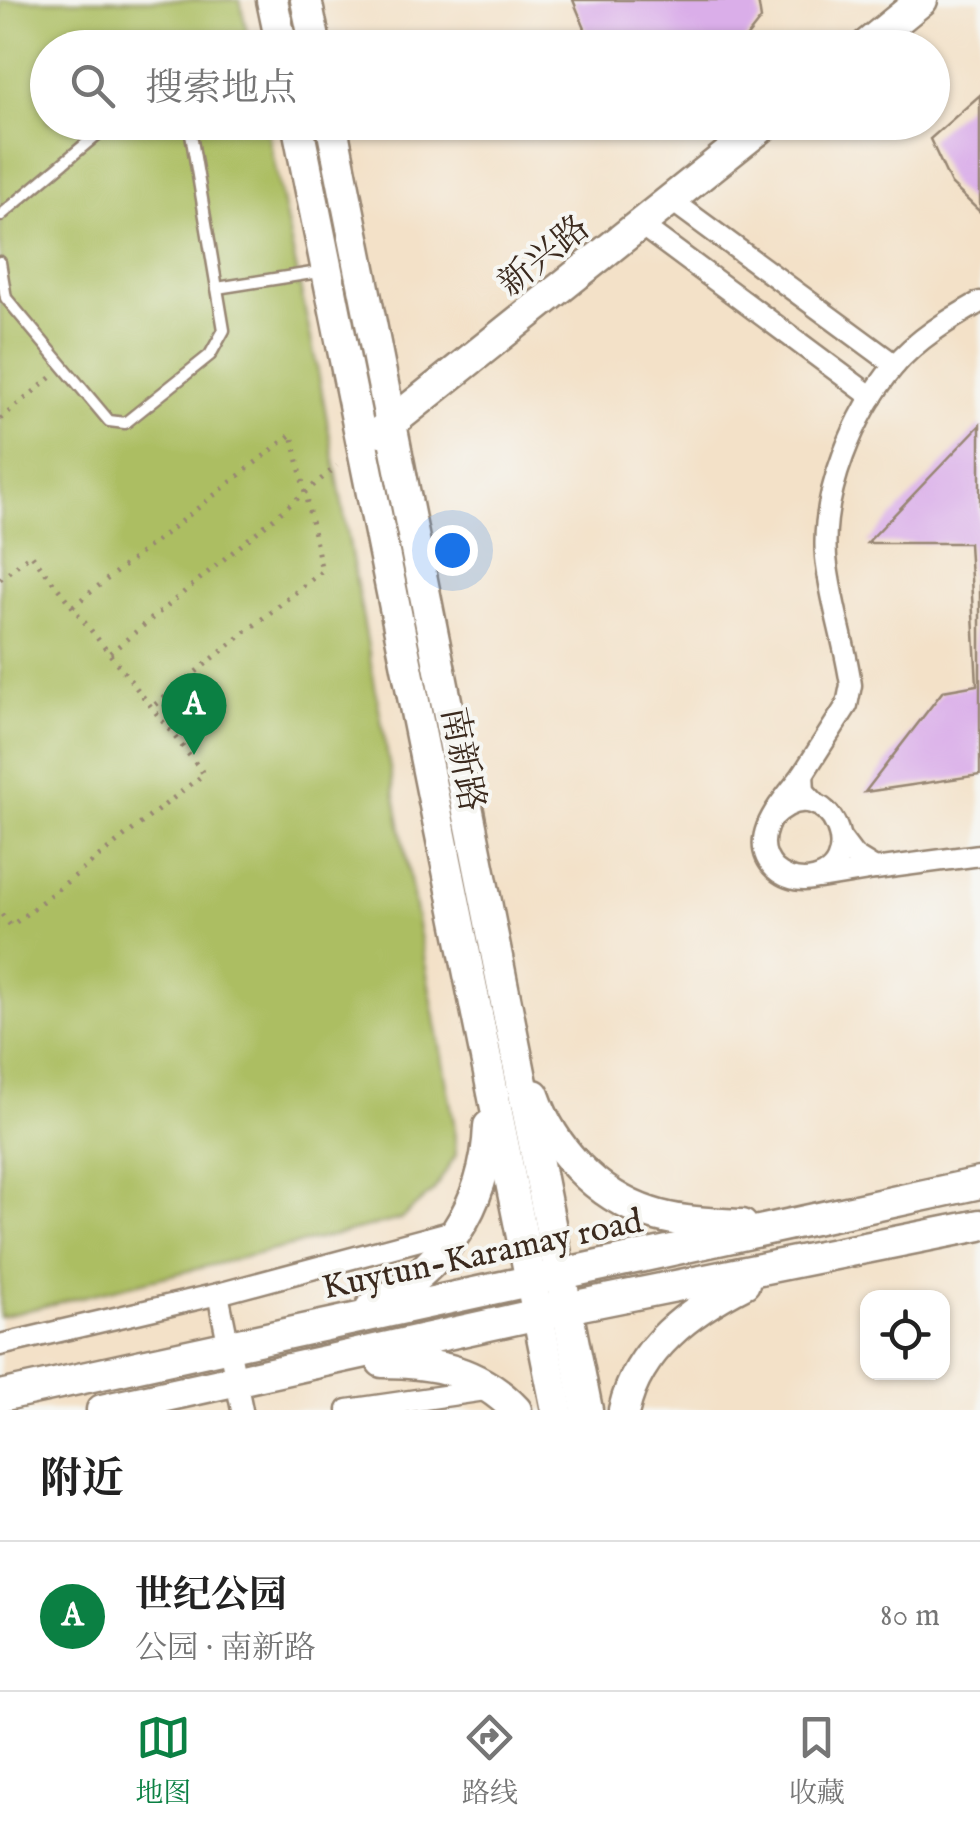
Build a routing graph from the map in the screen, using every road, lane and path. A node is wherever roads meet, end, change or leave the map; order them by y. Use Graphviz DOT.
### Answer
graph roads {
  1 [pos="272,0"];
  2 [pos="306,0"];
  3 [pos="922,0"];
  4 [pos="278,30"];
  5 [pos="312,30"];
  6 [pos="884,30"];
  7 [pos="91,140"];
  8 [pos="192,140"];
  9 [pos="301,140"];
  10 [pos="335,140"];
  11 [pos="746,140"];
  12 [pos="671,200"];
  13 [pos="0,216"];
  14 [pos="641,225"];
  15 [pos="0,262"];
  16 [pos="327,271"];
  17 [pos="217,288"];
  18 [pos="980,302"];
  19 [pos="895,365"];
  20 [pos="64,368"];
  21 [pos="872,397"];
  22 [pos="0,419"];
  23 [pos="392,423"];
  24 [pos="362,445"];
  25 [pos="305,492"];
  26 [pos="0,579"];
  27 [pos="73,606"];
  28 [pos="110,653"];
  29 [pos="152,707"];
  30 [pos="803,774"];
  31 [pos="817,805"];
  32 [pos="772,818"];
  33 [pos="842,840"];
  34 [pos="980,856"];
  35 [pos="875,868"];
  36 [pos="808,880"];
  37 [pos="0,912"];
  38 [pos="495,1025"];
  39 [pos="980,1183"];
  40 [pos="980,1225"];
  41 [pos="775,1228"];
  42 [pos="458,1230"];
  43 [pos="774,1267"];
  44 [pos="545,1279"];
  45 [pos="218,1294"];
  46 [pos="552,1312"];
  47 [pos="348,1321"];
  48 [pos="0,1345"];
  49 [pos="229,1346"];
  50 [pos="324,1362"];
  51 [pos="492,1389"];
  52 [pos="0,1396"];
  53 [pos="239,1396"];
  54 [pos="102,1410"];
  55 [pos="348,1410"];
  56 [pos="516,1410"];
  57 [pos="557,1410"];
  58 [pos="587,1410"];
  59 [pos="624,1410"];
  1 -- 4 [label="street"];
  2 -- 5 [label="street"];
  3 -- 6 [label="street"];
  7 -- 13 [label="lane"];
  8 -- 17 [label="lane"];
  9 -- 16 [label="street, 南新路"];
  10 -- 23 [label="street, 南新路"];
  11 -- 12 [label="street, 新兴路"];
  12 -- 14 [label="street, 新兴路"];
  12 -- 19 [label="street"];
  14 -- 21 [label="street"];
  14 -- 23 [label="street, 新兴路"];
  15 -- 20 [label="lane"];
  16 -- 17 [label="lane"];
  16 -- 24 [label="street, 南新路"];
  17 -- 20 [label="lane"];
  18 -- 19 [label="street"];
  19 -- 21 [label="street"];
  20 -- 22 [label="path"];
  21 -- 30 [label="street"];
  23 -- 24 [label="street, 新兴路"];
  23 -- 38 [label="street, 南新路"];
  24 -- 25 [label="path"];
  24 -- 38 [label="street, 南新路"];
  25 -- 27 [label="path"];
  25 -- 28 [label="path"];
  25 -- 29 [label="path"];
  26 -- 27 [label="path"];
  27 -- 28 [label="path"];
  28 -- 29 [label="path"];
  29 -- 37 [label="path"];
  30 -- 31 [label="street"];
  30 -- 32 [label="street"];
  31 -- 32 [label="street"];
  31 -- 33 [label="street"];
  32 -- 36 [label="street"];
  33 -- 35 [label="street"];
  33 -- 36 [label="street"];
  34 -- 35 [label="street"];
  35 -- 36 [label="street"];
  38 -- 41 [label="street"];
  38 -- 42 [label="street"];
  38 -- 44 [label="street, 南新路"];
  39 -- 41 [label="street, Kuytun-Karamay road"];
  40 -- 43 [label="street, Kuytun-Karamay road"];
  41 -- 44 [label="street, Kuytun-Karamay road"];
  42 -- 45 [label="street"];
  42 -- 47 [label="street"];
  43 -- 46 [label="street, Kuytun-Karamay road"];
  43 -- 59 [label="street"];
  44 -- 46 [label="street, 南新路"];
  44 -- 47 [label="street, Kuytun-Karamay road"];
  45 -- 48 [label="street"];
  45 -- 49 [label="street"];
  46 -- 50 [label="street, Kuytun-Karamay road"];
  46 -- 57 [label="street, 南新路"];
  46 -- 58 [label="street, 南新路"];
  47 -- 49 [label="street, Kuytun-Karamay road"];
  49 -- 52 [label="street, Kuytun-Karamay road"];
  49 -- 53 [label="street"];
  50 -- 51 [label="street"];
  50 -- 53 [label="street, Kuytun-Karamay road"];
  51 -- 55 [label="street"];
  51 -- 56 [label="street"];
  53 -- 54 [label="street, Kuytun-Karamay road"];
}
